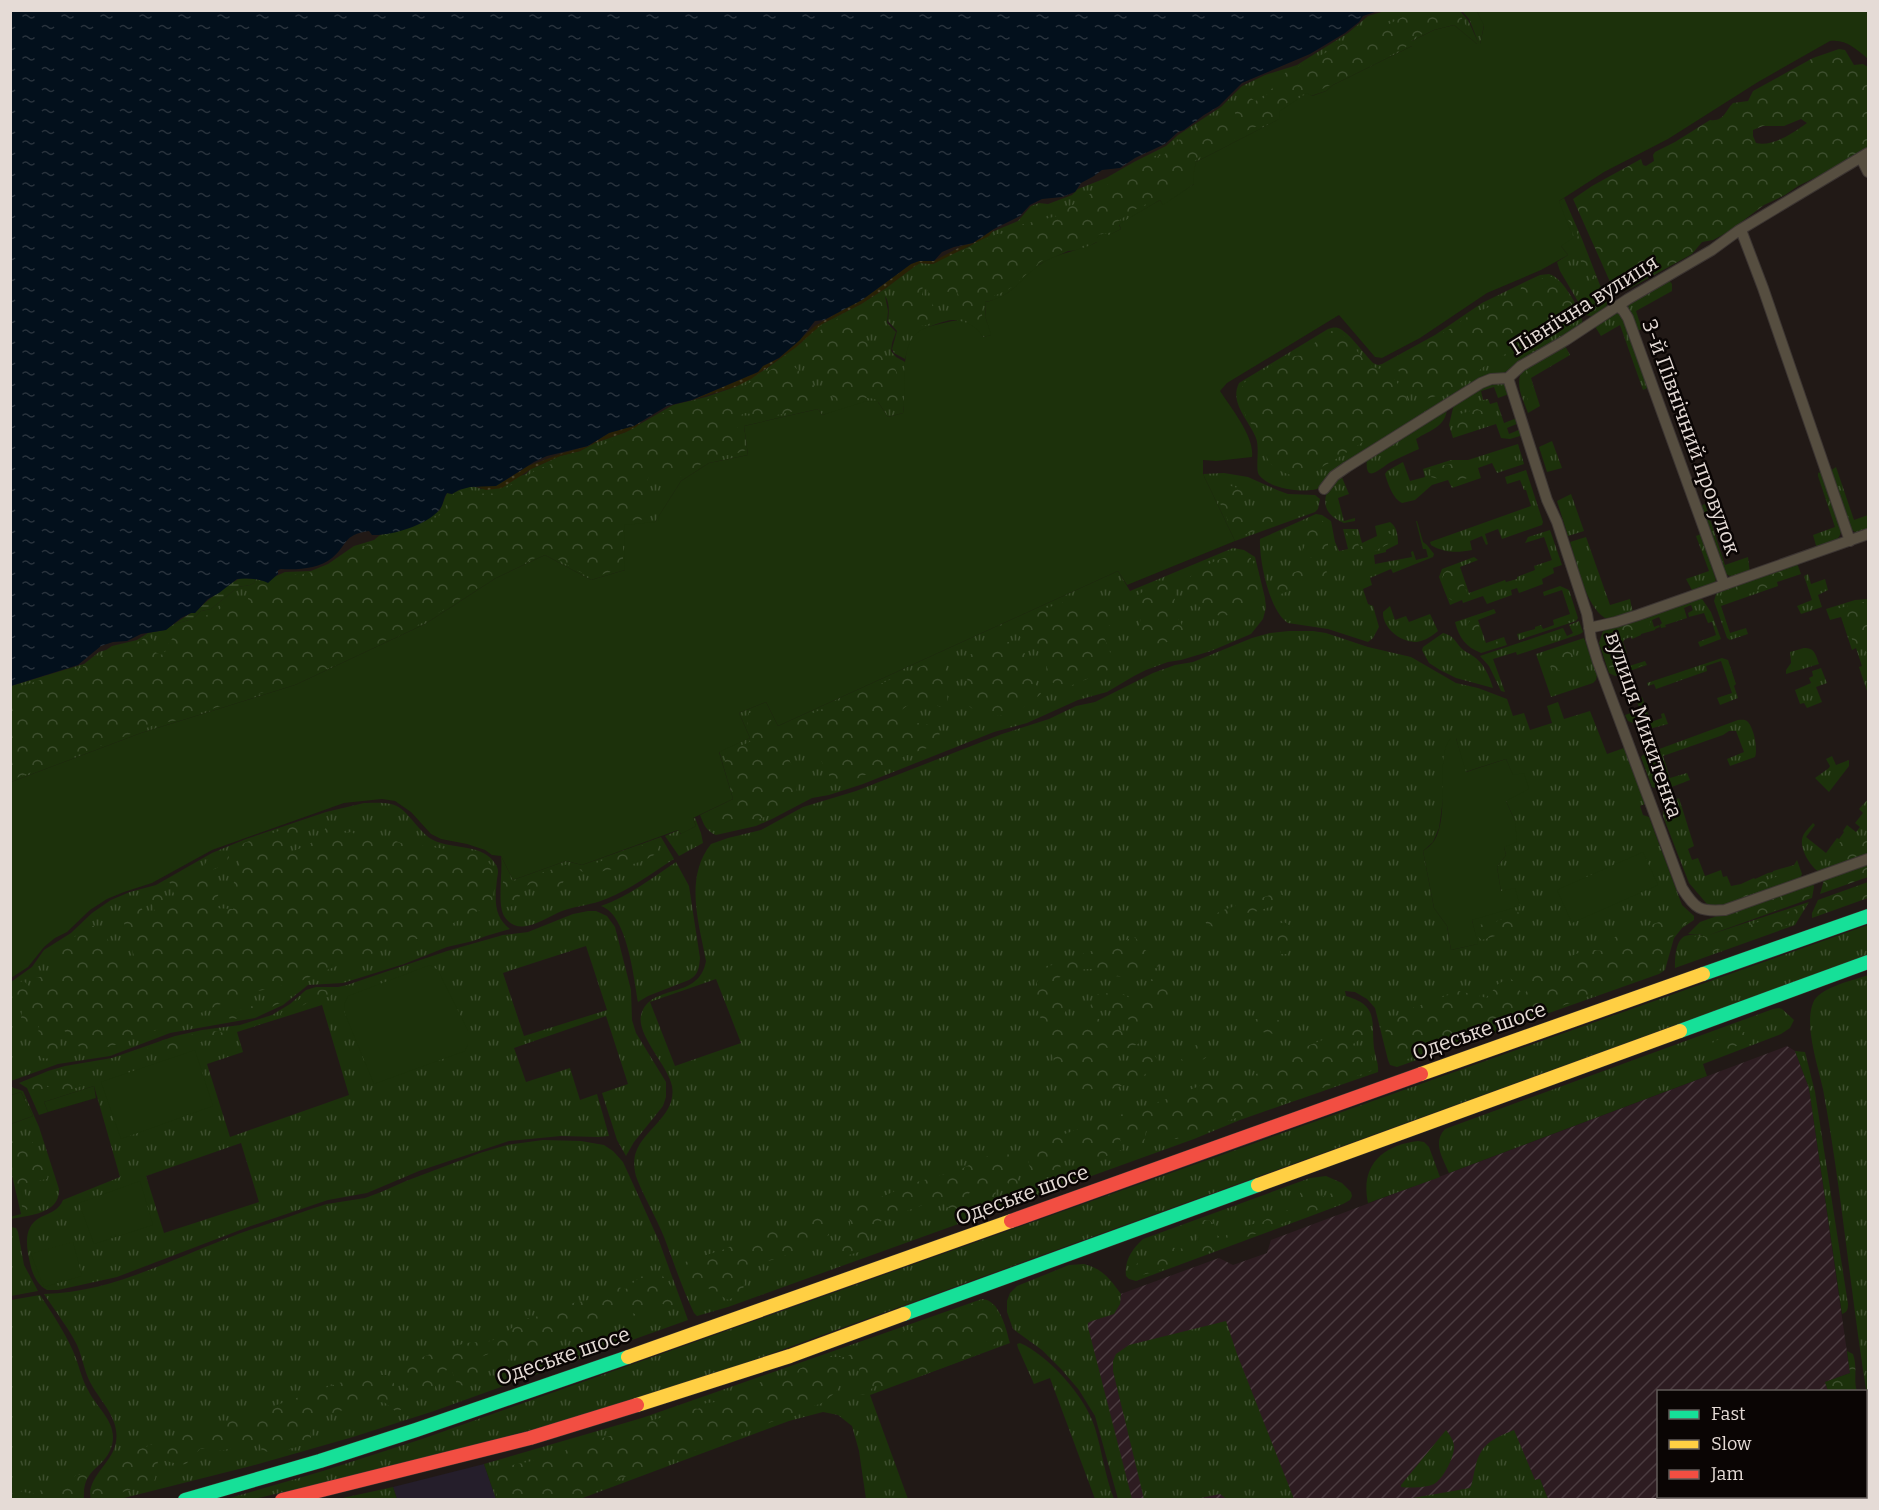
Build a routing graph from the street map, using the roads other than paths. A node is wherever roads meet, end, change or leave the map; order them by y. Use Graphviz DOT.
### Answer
graph roads {
  1 [pos="1865,155"];
  2 [pos="1869,172"];
  3 [pos="1741,230"];
  4 [pos="1617,306"];
  5 [pos="1508,378"];
  6 [pos="1324,489"];
  7 [pos="1869,534"];
  8 [pos="1850,541"];
  9 [pos="1724,584"];
  10 [pos="1589,628"];
  11 [pos="1869,859"];
  12 [pos="1869,916"];
  13 [pos="1869,962"];
  14 [pos="185,1500"];
  15 [pos="282,1500"];
  1 -- 2 [label="street"];
  1 -- 3 [label="street, Північна вулиця"];
  3 -- 4 [label="street, Північна вулиця"];
  3 -- 8 [label="street"];
  4 -- 5 [label="street, Північна вулиця"];
  4 -- 9 [label="street, 3-й Північний провулок"];
  5 -- 6 [label="street, Північна вулиця"];
  5 -- 10 [label="street, вулиця Микитенка"];
  7 -- 8 [label="street"];
  8 -- 9 [label="street"];
  9 -- 10 [label="street"];
  10 -- 11 [label="street, вулиця Микитенка"];
  12 -- 14 [label="highway, Одеське шосе"];
  13 -- 15 [label="highway"];
}
